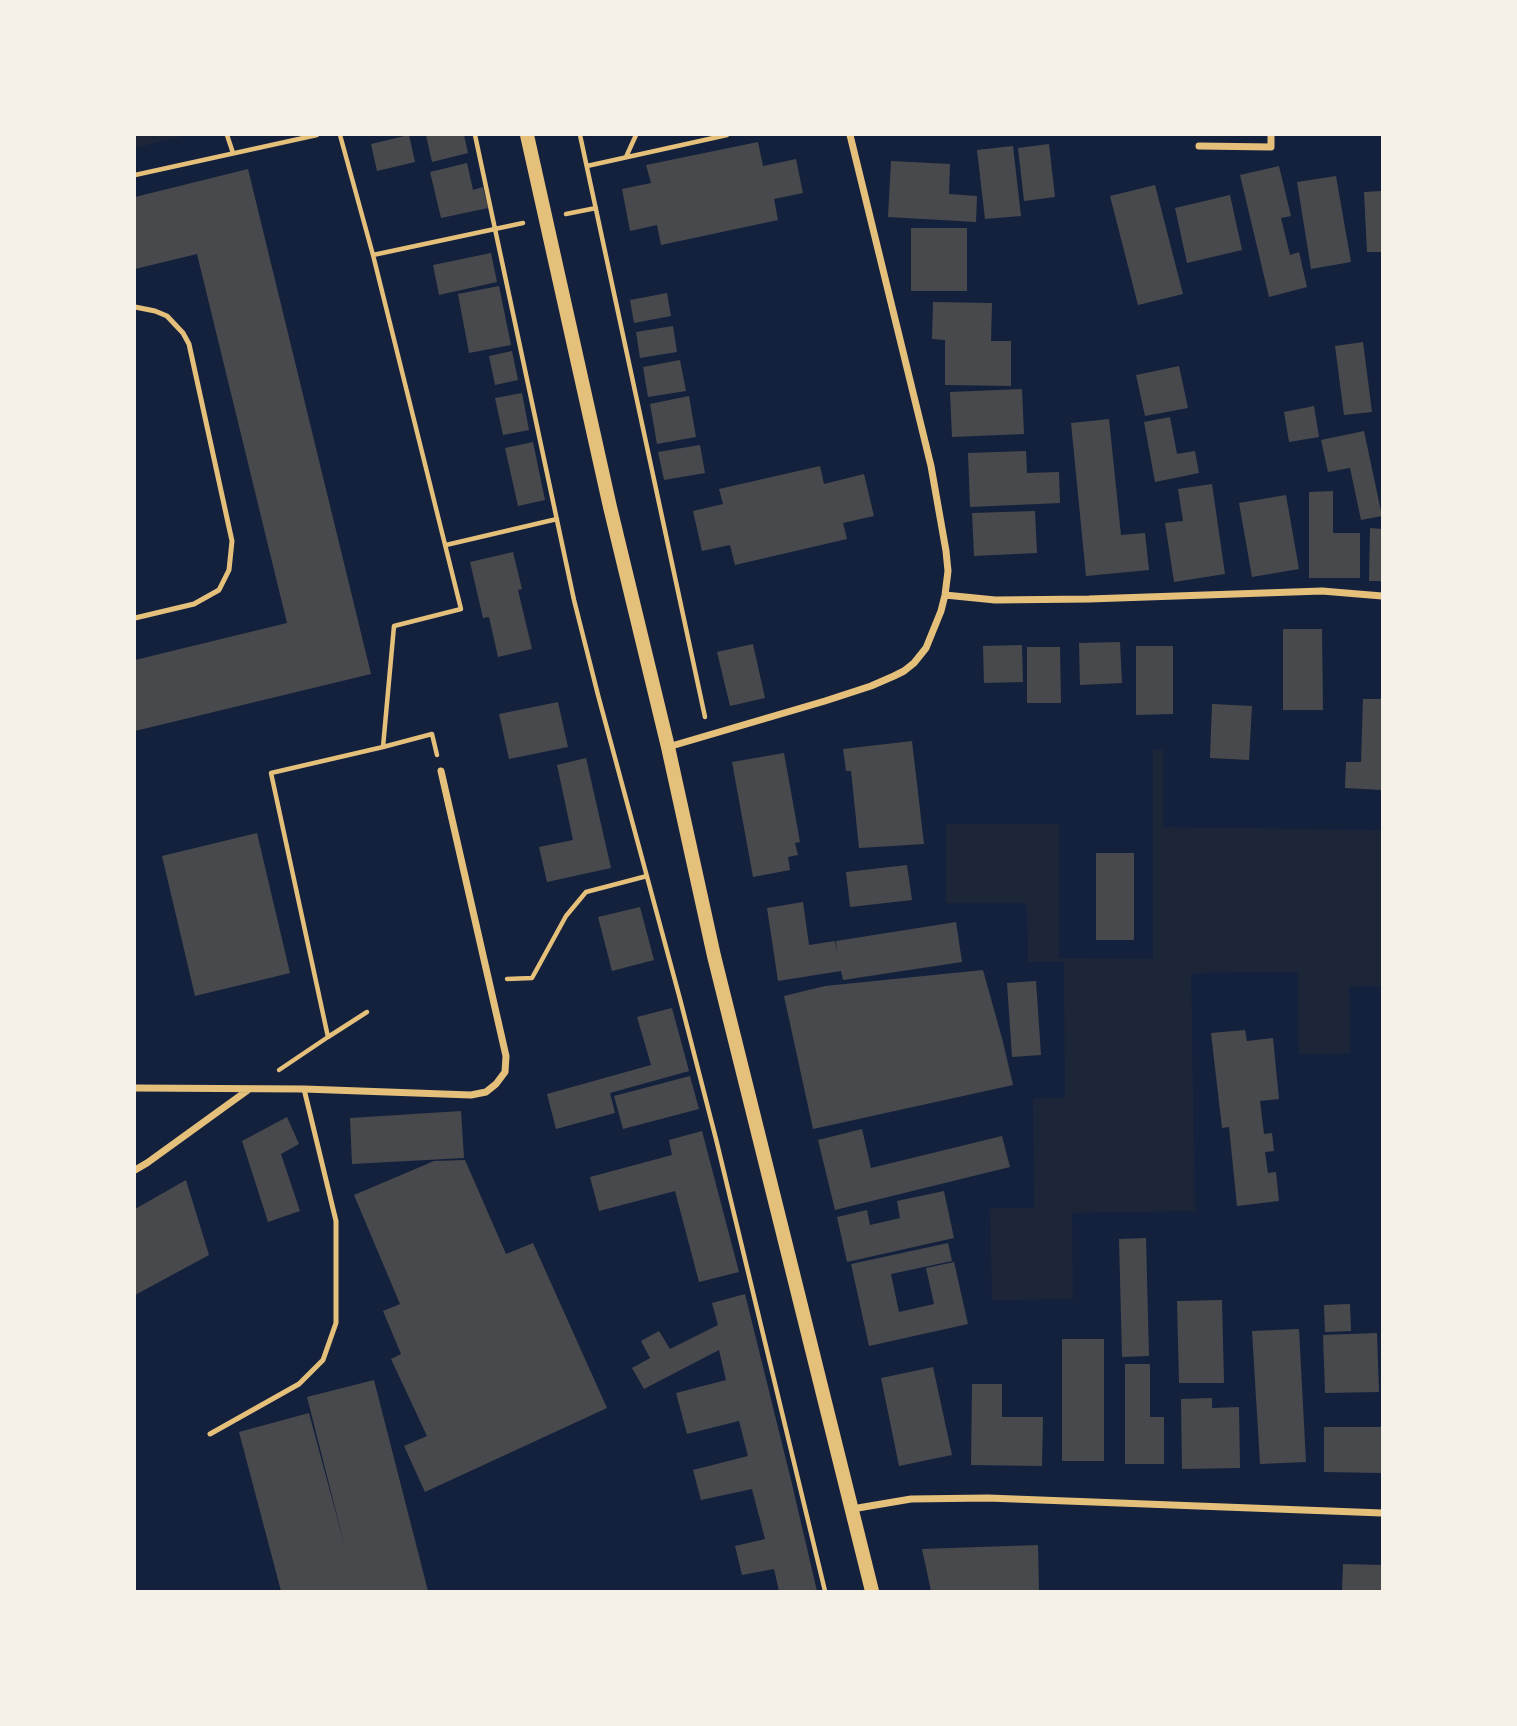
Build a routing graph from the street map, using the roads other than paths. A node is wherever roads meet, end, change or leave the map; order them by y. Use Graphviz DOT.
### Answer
graph roads {
  1 [pos="527,135"];
  2 [pos="850,135"];
  3 [pos="1271,135"];
  4 [pos="1199,146"];
  5 [pos="135,307"];
  6 [pos="945,595"];
  7 [pos="1382,596"];
  8 [pos="135,618"];
  9 [pos="668,747"];
  10 [pos="441,771"];
  11 [pos="135,1088"];
  12 [pos="249,1089"];
  13 [pos="304,1089"];
  14 [pos="135,1170"];
  15 [pos="210,1434"];
  16 [pos="852,1510"];
  17 [pos="1382,1513"];
  18 [pos="872,1591"];
  1 -- 9 [label="main road"];
  2 -- 6 [label="street"];
  3 -- 4 [label="street"];
  5 -- 8 [label="lane"];
  6 -- 7 [label="street"];
  6 -- 9 [label="street"];
  9 -- 16 [label="main road"];
  10 -- 13 [label="street"];
  11 -- 12 [label="street"];
  12 -- 13 [label="street"];
  12 -- 14 [label="street"];
  13 -- 15 [label="lane"];
  16 -- 17 [label="street"];
  16 -- 18 [label="main road"];
}
